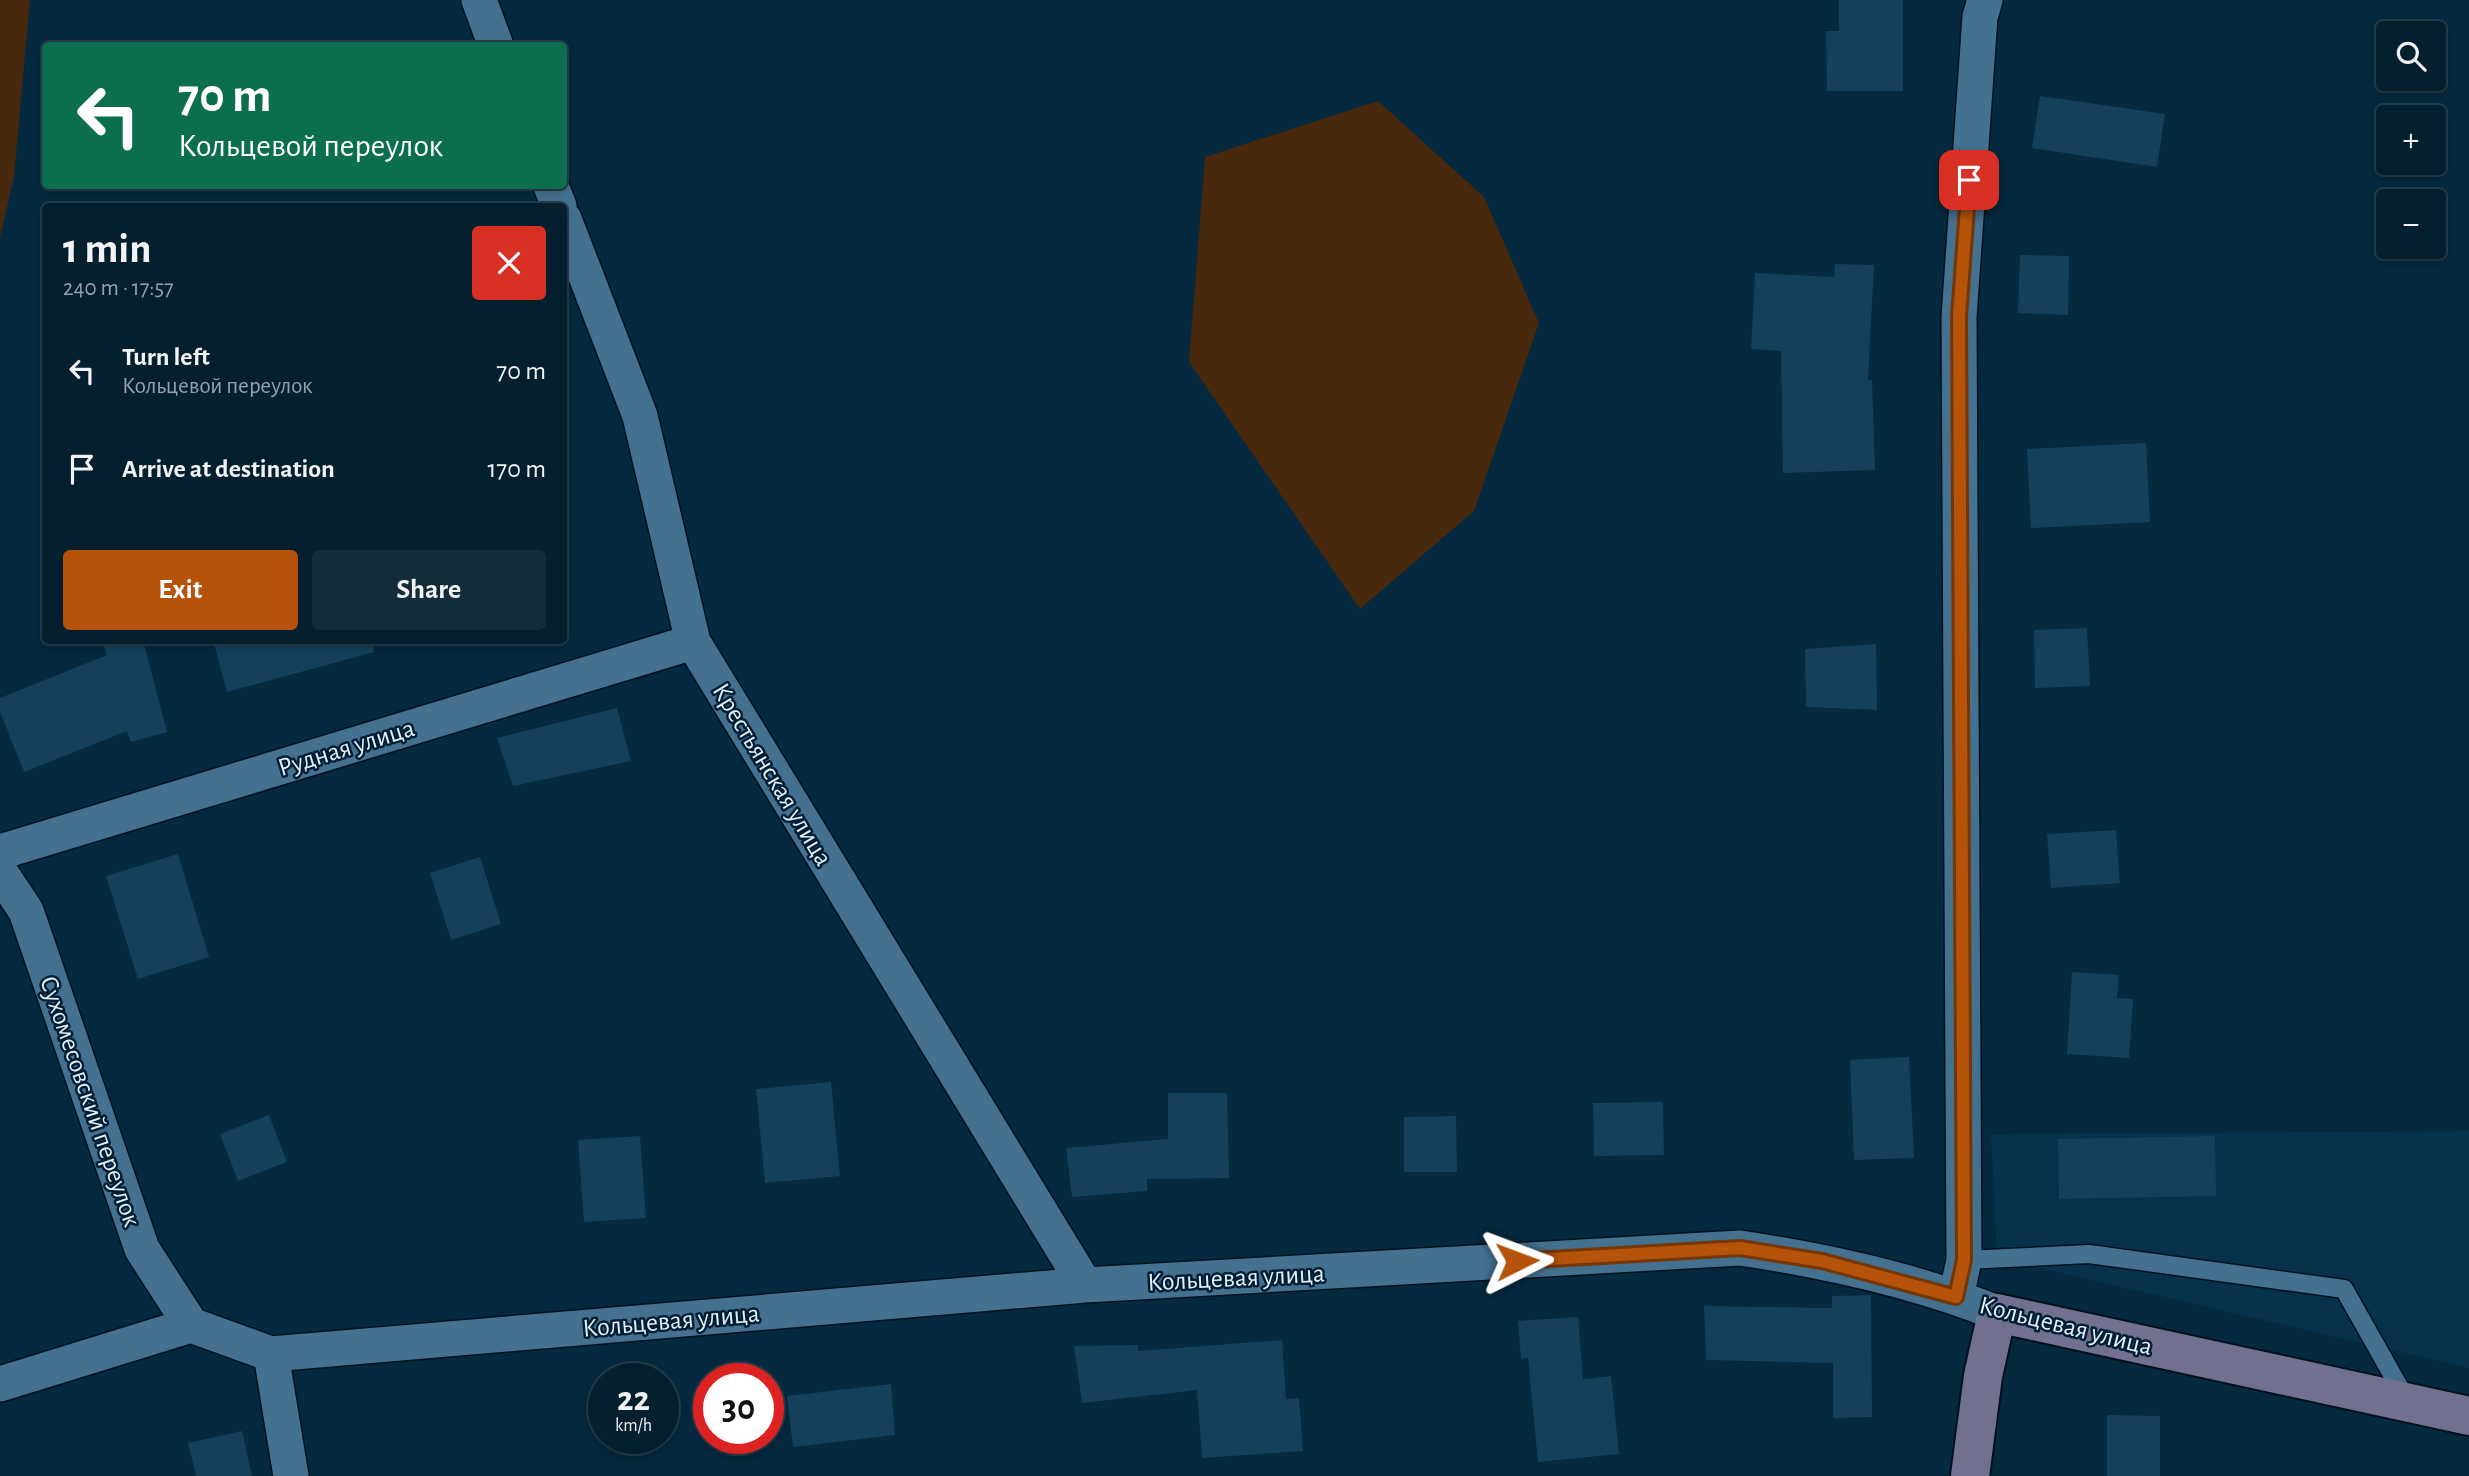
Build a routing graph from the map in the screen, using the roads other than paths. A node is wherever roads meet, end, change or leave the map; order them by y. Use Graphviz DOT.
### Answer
graph roads {
  1 [pos="479,0"];
  2 [pos="1985,0"];
  3 [pos="495,42"];
  4 [pos="567,227"];
  5 [pos="693,642"];
  6 [pos="0,852"];
  7 [pos="0,872"];
  8 [pos="1964,1260"];
  9 [pos="1085,1285"];
  10 [pos="1956,1297"];
  11 [pos="1997,1313"];
  12 [pos="191,1325"];
  13 [pos="271,1354"];
  14 [pos="0,1384"];
  15 [pos="2407,1402"];
  16 [pos="2469,1416"];
  17 [pos="291,1476"];
  18 [pos="1970,1476"];
  1 -- 3 [label="street"];
  2 -- 8 [label="street"];
  4 -- 5 [label="street, Крестьянская улица"];
  5 -- 6 [label="street, Рудная улица"];
  5 -- 9 [label="street, Крестьянская улица"];
  7 -- 12 [label="street, Сухомесовский переулок"];
  8 -- 10 [label="street"];
  8 -- 15 [label="lane"];
  9 -- 10 [label="street, Кольцевая улица"];
  9 -- 13 [label="street, Кольцевая улица"];
  10 -- 11 [label="street, Кольцевая улица"];
  11 -- 15 [label="main road, Кольцевая улица"];
  11 -- 18 [label="main road"];
  12 -- 13 [label="street, Кольцевая улица"];
  12 -- 14 [label="street"];
  13 -- 17 [label="street"];
  15 -- 16 [label="main road, Кольцевая улица"];
}
